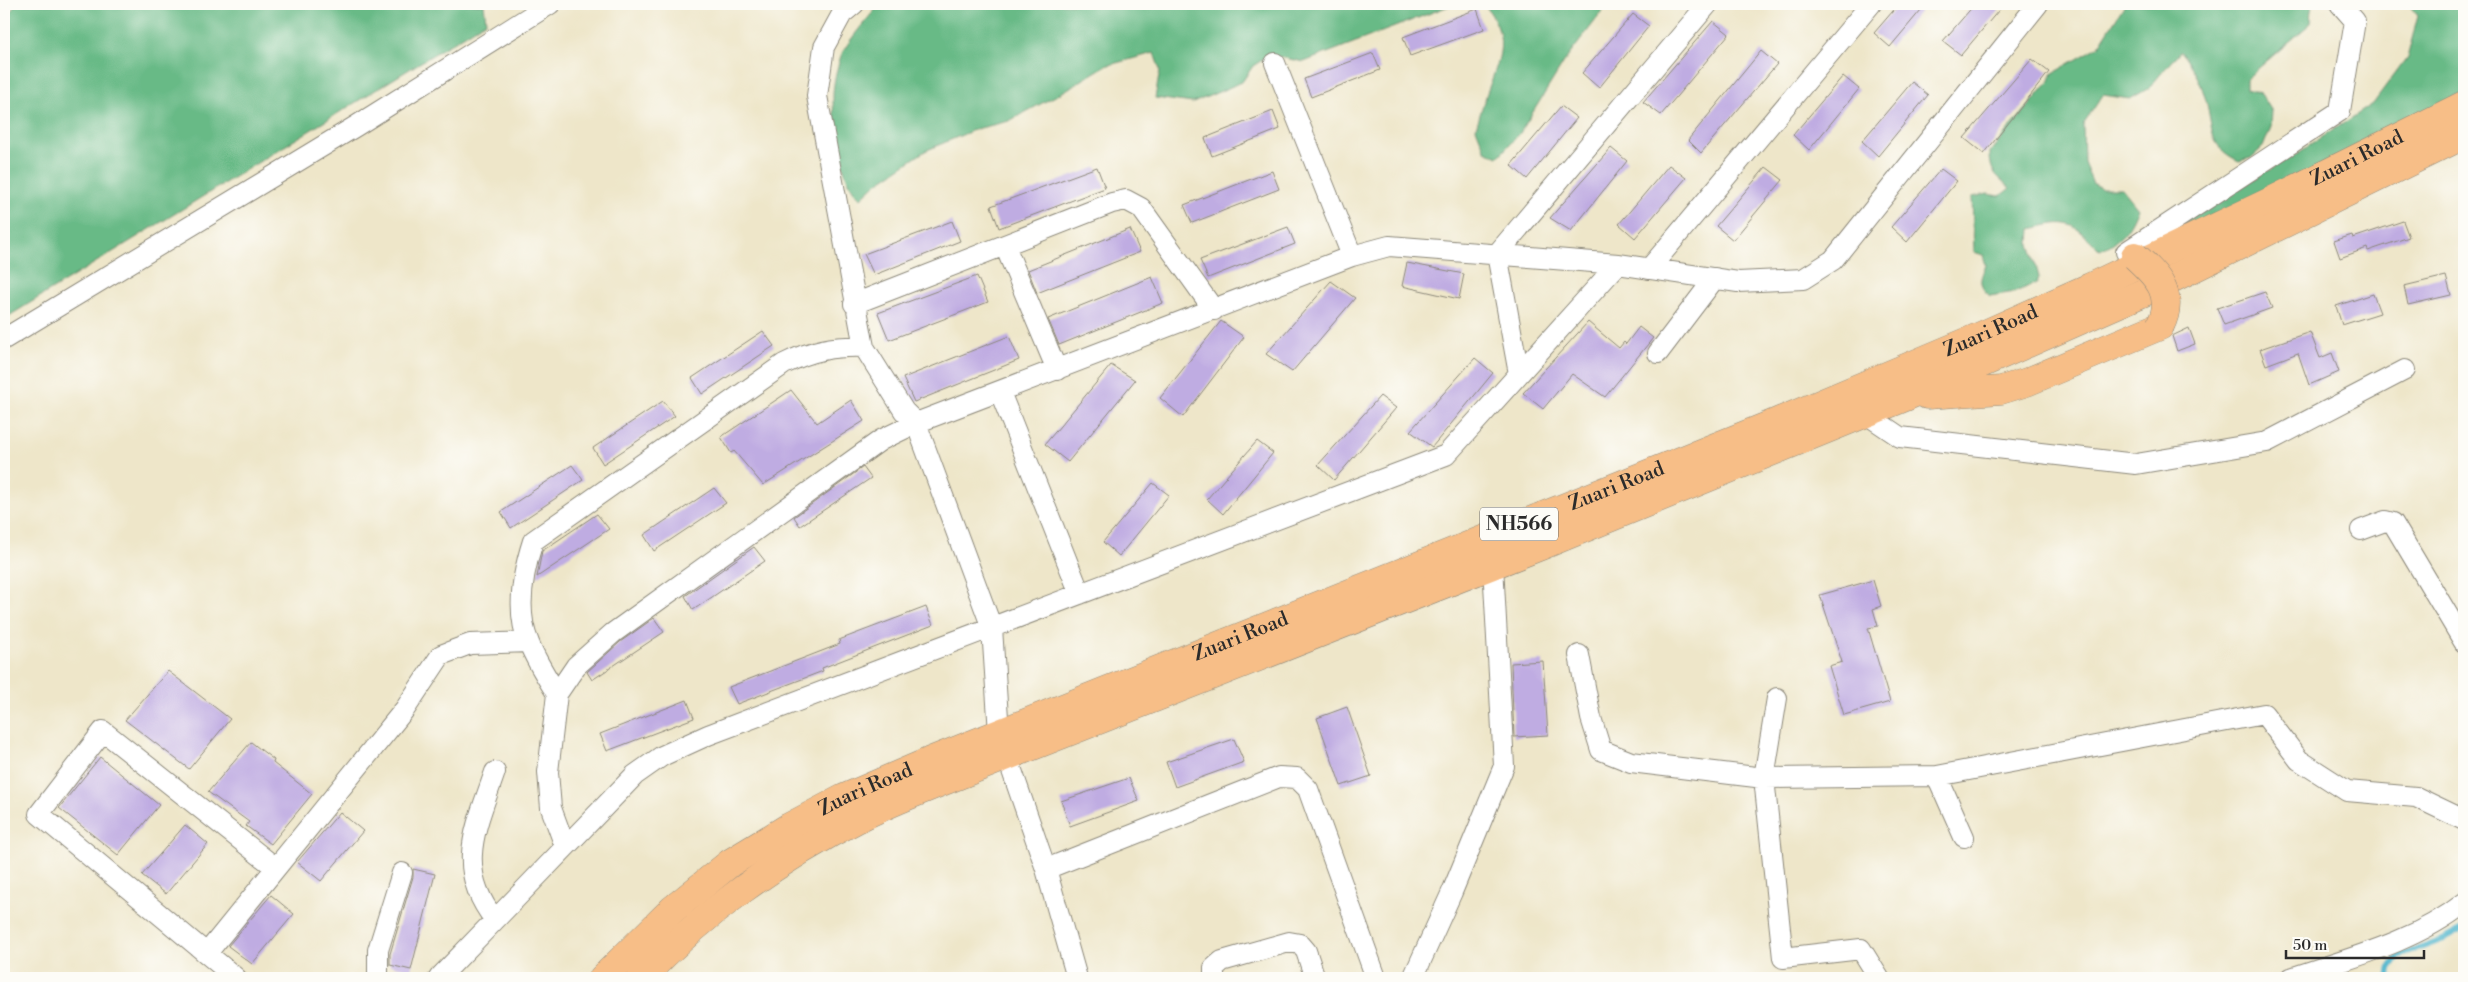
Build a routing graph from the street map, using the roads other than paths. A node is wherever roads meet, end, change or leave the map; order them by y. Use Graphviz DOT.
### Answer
graph roads {
  1 [pos="550,4"];
  2 [pos="854,4"];
  3 [pos="1708,4"];
  4 [pos="1871,4"];
  5 [pos="2038,4"];
  6 [pos="2340,4"];
  7 [pos="1275,63"];
  8 [pos="2462,106"];
  9 [pos="2464,135"];
  10 [pos="1004,246"];
  11 [pos="1497,254"];
  12 [pos="2131,254"];
  13 [pos="1352,256"];
  14 [pos="1618,264"];
  15 [pos="1648,269"];
  16 [pos="1715,278"];
  17 [pos="854,304"];
  18 [pos="1214,310"];
  19 [pos="4,339"];
  20 [pos="864,347"];
  21 [pos="1658,353"];
  22 [pos="1057,370"];
  23 [pos="2406,370"];
  24 [pos="1898,372"];
  25 [pos="1519,374"];
  26 [pos="1000,392"];
  27 [pos="1908,396"];
  28 [pos="1866,414"];
  29 [pos="916,423"];
  30 [pos="2361,530"];
  31 [pos="1494,565"];
  32 [pos="1080,594"];
  33 [pos="992,628"];
  34 [pos="528,642"];
  35 [pos="2464,642"];
  36 [pos="1579,655"];
  37 [pos="557,694"];
  38 [pos="1777,698"];
  39 [pos="1003,744"];
  40 [pos="495,772"];
  41 [pos="1937,776"];
  42 [pos="1764,778"];
  43 [pos="2464,820"];
  44 [pos="1964,837"];
  45 [pos="565,846"];
  46 [pos="276,868"];
  47 [pos="1046,869"];
  48 [pos="402,873"];
  49 [pos="2464,903"];
  50 [pos="495,920"];
  51 [pos="207,953"];
  52 [pos="236,978"];
  53 [pos="378,978"];
  54 [pos="439,978"];
  55 [pos="603,978"];
  56 [pos="641,978"];
  57 [pos="1077,978"];
  58 [pos="1214,978"];
  59 [pos="1315,978"];
  60 [pos="1376,978"];
  61 [pos="1412,978"];
  62 [pos="1879,978"];
  63 [pos="2291,978"];
  1 -- 19 [label="street"];
  2 -- 17 [label="street"];
  3 -- 11 [label="street"];
  4 -- 15 [label="street"];
  5 -- 16 [label="street"];
  6 -- 12 [label="street"];
  7 -- 13 [label="street"];
  8 -- 24 [label="highway, Zuari Road / NH566"];
  9 -- 27 [label="highway, Zuari Road / NH566"];
  10 -- 17 [label="street"];
  10 -- 18 [label="street"];
  10 -- 22 [label="street"];
  11 -- 13 [label="street"];
  11 -- 14 [label="street"];
  11 -- 25 [label="street"];
  12 -- 24 [label="highway"];
  12 -- 27 [label="highway, bridge"];
  13 -- 18 [label="street"];
  14 -- 15 [label="street"];
  14 -- 25 [label="street"];
  15 -- 16 [label="street"];
  16 -- 21 [label="street"];
  17 -- 20 [label="street"];
  18 -- 22 [label="street"];
  20 -- 29 [label="street"];
  20 -- 34 [label="street"];
  22 -- 26 [label="street"];
  23 -- 28 [label="street"];
  24 -- 39 [label="highway, Zuari Road / NH566"];
  25 -- 32 [label="street"];
  26 -- 29 [label="street"];
  26 -- 32 [label="street"];
  27 -- 28 [label="highway, Zuari Road / NH566"];
  28 -- 31 [label="highway, Zuari Road / NH566"];
  29 -- 33 [label="street"];
  29 -- 37 [label="street"];
  30 -- 35 [label="street"];
  31 -- 39 [label="highway, Zuari Road / NH566"];
  31 -- 61 [label="street"];
  32 -- 33 [label="street"];
  33 -- 39 [label="street"];
  33 -- 45 [label="street"];
  34 -- 37 [label="street"];
  34 -- 46 [label="street"];
  36 -- 42 [label="street"];
  37 -- 45 [label="street"];
  38 -- 42 [label="street"];
  39 -- 47 [label="street"];
  39 -- 55 [label="highway, Zuari Road / NH566"];
  39 -- 56 [label="highway, Zuari Road / NH566"];
  40 -- 50 [label="street"];
  41 -- 42 [label="street"];
  41 -- 43 [label="street"];
  41 -- 44 [label="street"];
  42 -- 62 [label="street"];
  45 -- 50 [label="street"];
  46 -- 51 [label="street"];
  46 -- 51 [label="street"];
  47 -- 57 [label="street"];
  47 -- 60 [label="street"];
  48 -- 53 [label="street"];
  49 -- 63 [label="street"];
  50 -- 54 [label="street"];
  51 -- 52 [label="street"];
  58 -- 59 [label="street"];
}
